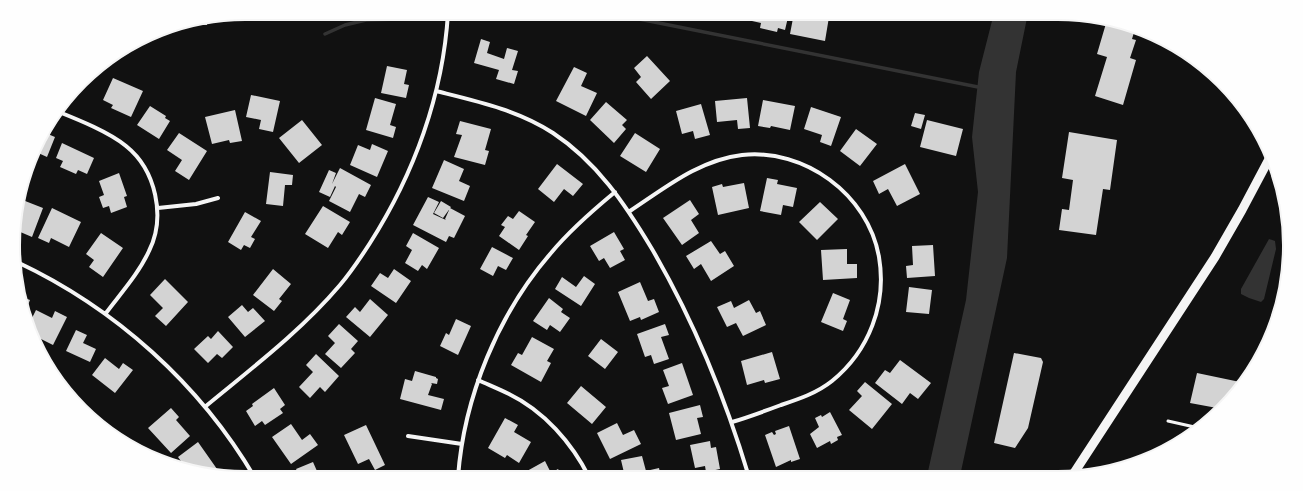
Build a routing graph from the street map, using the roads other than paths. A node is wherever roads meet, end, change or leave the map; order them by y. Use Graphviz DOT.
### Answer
graph roads {
  1 [pos="447,20"];
  2 [pos="436,91"];
  3 [pos="63,114"];
  4 [pos="1267,162"];
  5 [pos="615,192"];
  6 [pos="218,198"];
  7 [pos="158,208"];
  8 [pos="630,211"];
  9 [pos="20,264"];
  10 [pos="106,314"];
  11 [pos="478,380"];
  12 [pos="206,406"];
  13 [pos="1168,421"];
  14 [pos="732,422"];
  15 [pos="1192,426"];
  16 [pos="408,436"];
  17 [pos="462,444"];
  18 [pos="250,471"];
  19 [pos="459,471"];
  20 [pos="586,471"];
  21 [pos="747,471"];
  22 [pos="1076,471"];
  1 -- 2 [label="street"];
  2 -- 5 [label="street"];
  2 -- 12 [label="street"];
  3 -- 7 [label="street"];
  4 -- 22 [label="main road"];
  5 -- 8 [label="street"];
  5 -- 11 [label="street"];
  6 -- 7 [label="street"];
  7 -- 10 [label="street"];
  8 -- 14 [label="street"];
  8 -- 14 [label="street"];
  9 -- 10 [label="street"];
  10 -- 12 [label="street"];
  11 -- 17 [label="street"];
  11 -- 20 [label="street"];
  12 -- 18 [label="street"];
  13 -- 15 [label="lane"];
  14 -- 21 [label="street"];
  16 -- 17 [label="street"];
  17 -- 19 [label="street"];
}
